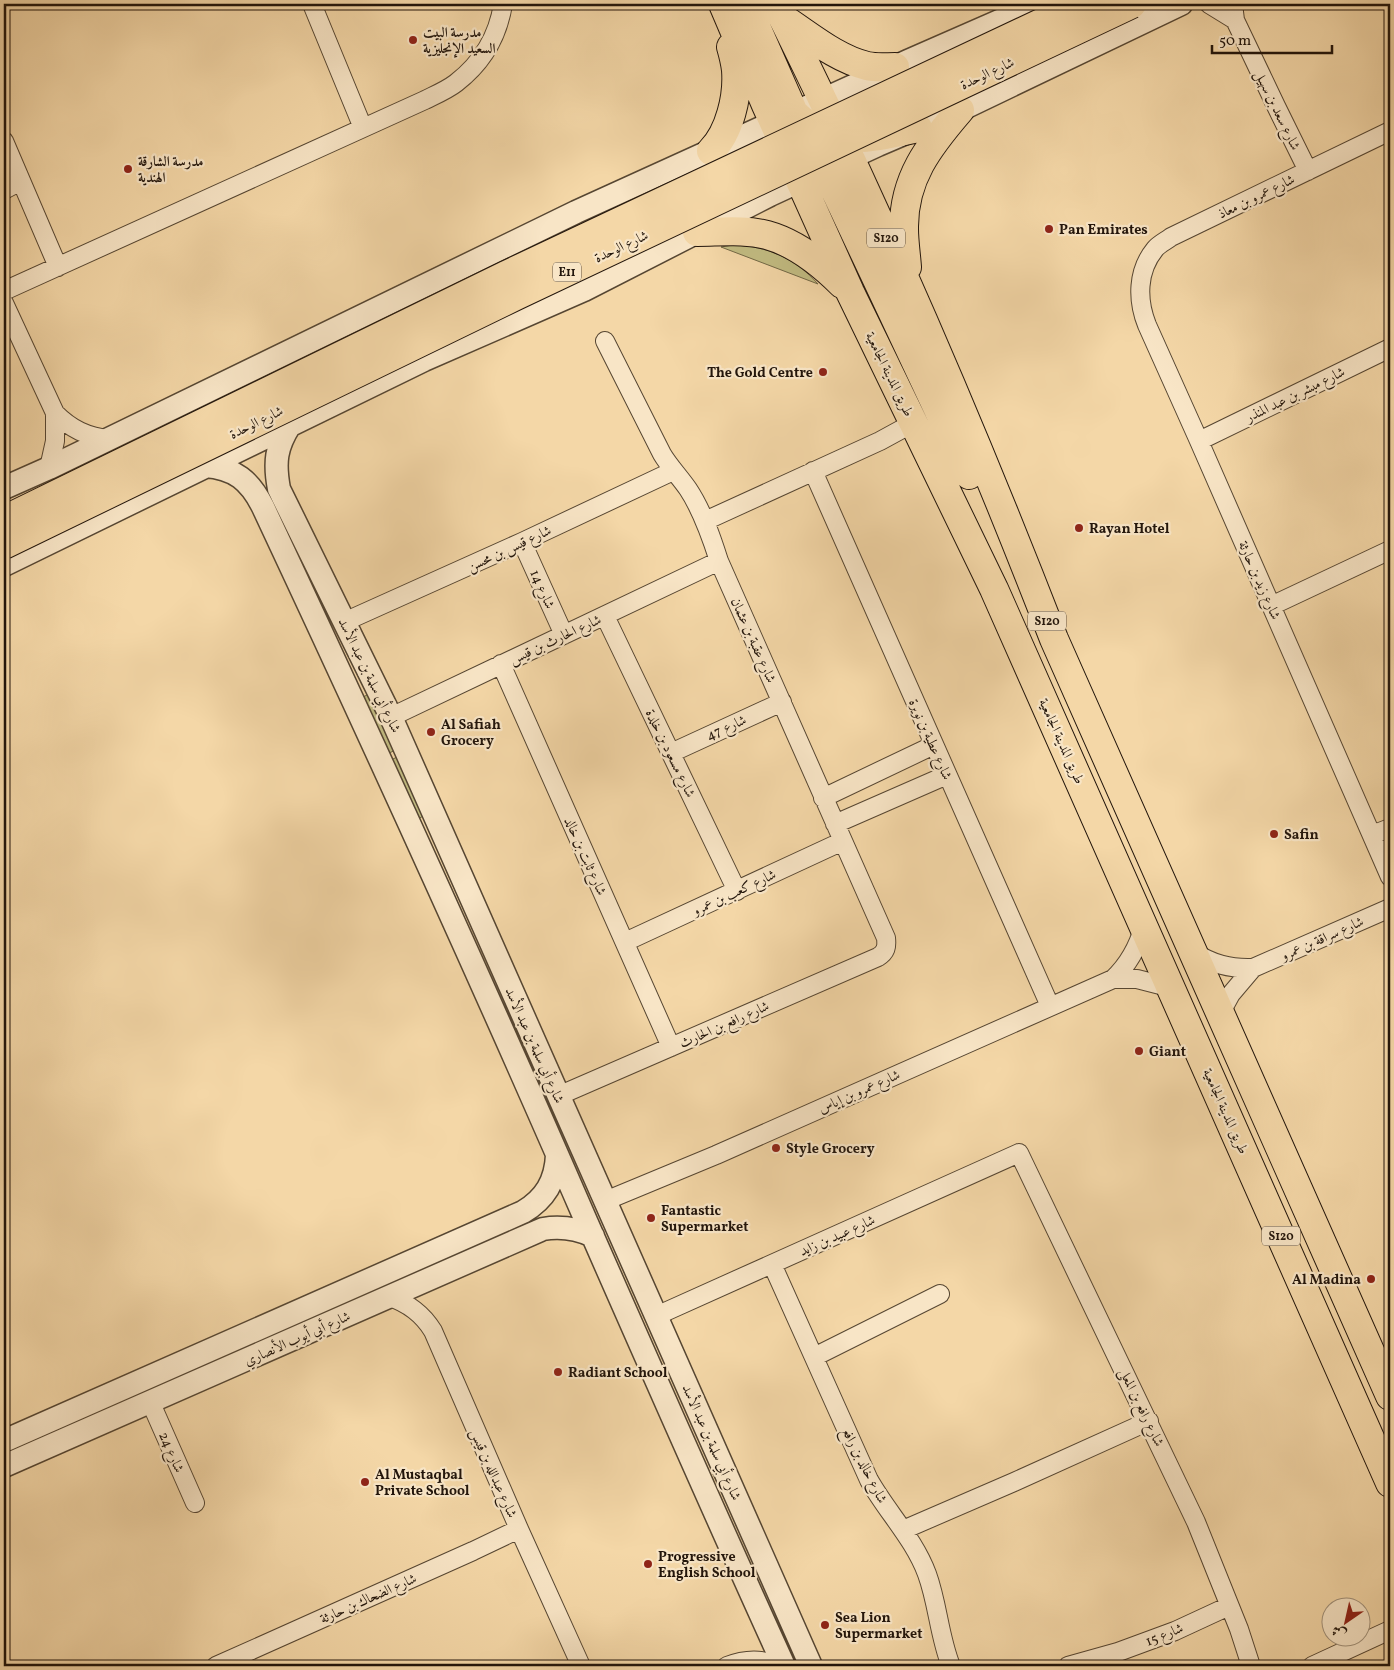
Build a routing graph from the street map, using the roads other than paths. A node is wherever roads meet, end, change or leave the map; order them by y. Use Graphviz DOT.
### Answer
graph roads {
  1 [pos="312,4"];
  2 [pos="503,4"];
  3 [pos="722,4"];
  4 [pos="746,4"];
  5 [pos="1038,4"];
  6 [pos="1081,4"];
  7 [pos="1132,4"];
  8 [pos="1182,4"];
  9 [pos="1210,4"];
  10 [pos="780,11"];
  11 [pos="1234,12"];
  12 [pos="895,67"];
  13 [pos="822,100"];
  14 [pos="960,110"];
  15 [pos="784,117"];
  16 [pos="363,128"];
  17 [pos="918,128"];
  18 [pos="1390,131"];
  19 [pos="4,141"];
  20 [pos="845,148"];
  21 [pos="711,151"];
  22 [pos="825,170"];
  23 [pos="1308,172"];
  24 [pos="21,181"];
  25 [pos="800,181"];
  26 [pos="4,190"];
  27 [pos="697,232"];
  28 [pos="58,267"];
  29 [pos="1141,280"];
  30 [pos="909,288"];
  31 [pos="4,291"];
  32 [pos="850,292"];
  33 [pos="4,303"];
  34 [pos="605,341"];
  35 [pos="1390,348"];
  36 [pos="55,413"];
  37 [pos="914,423"];
  38 [pos="290,425"];
  39 [pos="110,439"];
  40 [pos="1199,441"];
  41 [pos="205,466"];
  42 [pos="49,468"];
  43 [pos="673,471"];
  44 [pos="813,471"];
  45 [pos="4,488"];
  46 [pos="4,520"];
  47 [pos="704,521"];
  48 [pos="1010,529"];
  49 [pos="522,542"];
  50 [pos="4,544"];
  51 [pos="1390,550"];
  52 [pos="719,561"];
  53 [pos="4,565"];
  54 [pos="306,598"];
  55 [pos="1271,606"];
  56 [pos="606,616"];
  57 [pos="344,622"];
  58 [pos="564,635"];
  59 [pos="501,664"];
  60 [pos="782,702"];
  61 [pos="391,717"];
  62 [pos="934,745"];
  63 [pos="671,752"];
  64 [pos="947,775"];
  65 [pos="823,798"];
  66 [pos="835,824"];
  67 [pos="1390,828"];
  68 [pos="1372,835"];
  69 [pos="843,842"];
  70 [pos="1390,877"];
  71 [pos="737,891"];
  72 [pos="1390,908"];
  73 [pos="1144,926"];
  74 [pos="624,942"];
  75 [pos="886,947"];
  76 [pos="1192,951"];
  77 [pos="1253,968"];
  78 [pos="1113,980"];
  79 [pos="1172,988"];
  80 [pos="1050,1006"];
  81 [pos="1220,1014"];
  82 [pos="671,1047"];
  83 [pos="558,1096"];
  84 [pos="1018,1153"];
  85 [pos="556,1155"];
  86 [pos="605,1201"];
  87 [pos="593,1236"];
  88 [pos="436,1250"];
  89 [pos="772,1264"];
  90 [pos="940,1294"];
  91 [pos="389,1297"];
  92 [pos="367,1306"];
  93 [pos="656,1316"];
  94 [pos="814,1356"];
  95 [pos="1390,1396"];
  96 [pos="150,1401"];
  97 [pos="1149,1421"];
  98 [pos="4,1440"];
  99 [pos="4,1466"];
  100 [pos="1390,1483"];
  101 [pos="195,1502"];
  102 [pos="519,1529"];
  103 [pos="903,1530"];
  104 [pos="1229,1606"];
  105 [pos="1390,1630"];
  106 [pos="216,1666"];
  107 [pos="581,1666"];
  108 [pos="727,1666"];
  109 [pos="779,1666"];
  110 [pos="784,1666"];
  111 [pos="811,1666"];
  112 [pos="951,1666"];
  113 [pos="1068,1666"];
  114 [pos="1252,1666"];
  115 [pos="1312,1666"];
  1 -- 16 [label="street"];
  2 -- 16 [label="street"];
  3 -- 15 [label="main road, طريق المدينة الجامعية / S120"];
  3 -- 21 [label="main road"];
  4 -- 15 [label="main road"];
  5 -- 12 [label="street"];
  6 -- 46 [label="main road, شارع الوحدة / E11, bridge"];
  7 -- 50 [label="main road, شارع الوحدة / E11, bridge"];
  8 -- 14 [label="street"];
  9 -- 11 [label="street, شارع سعد بن سهيل"];
  10 -- 12 [label="main road"];
  10 -- 13 [label="main road, S120"];
  11 -- 23 [label="street, شارع سعد بن سهيل"];
  12 -- 13 [label="street"];
  13 -- 15 [label="street"];
  13 -- 20 [label="main road, S120"];
  14 -- 17 [label="street"];
  14 -- 30 [label="main road"];
  15 -- 20 [label="main road"];
  15 -- 21 [label="street"];
  15 -- 22 [label="main road"];
  15 -- 25 [label="main road, طريق المدينة الجامعية / S120"];
  16 -- 28 [label="street"];
  17 -- 20 [label="main road"];
  18 -- 23 [label="street, شارع عمرو بن معاذ"];
  19 -- 24 [label="street"];
  20 -- 22 [label="street"];
  20 -- 30 [label="main road, S120"];
  21 -- 39 [label="street"];
  22 -- 25 [label="street"];
  22 -- 48 [label="main road"];
  23 -- 29 [label="street, شارع عمرو بن معاذ"];
  24 -- 26 [label="street"];
  24 -- 28 [label="street"];
  25 -- 27 [label="street"];
  25 -- 32 [label="main road, طريق المدينة الجامعية / S120"];
  27 -- 32 [label="main road"];
  27 -- 38 [label="street"];
  28 -- 31 [label="street"];
  29 -- 40 [label="street, شارع زيد بن حارثة"];
  30 -- 48 [label="main road, S120"];
  32 -- 37 [label="main road, طريق المدينة الجامعية / S120"];
  33 -- 36 [label="street"];
  34 -- 43 [label="street, شارع عقبة بن عثمان"];
  35 -- 40 [label="street, شارع مبشر بن عبد المنذر"];
  36 -- 39 [label="street"];
  36 -- 42 [label="street"];
  37 -- 44 [label="street"];
  37 -- 73 [label="main road, طريق المدينة الجامعية / S120"];
  38 -- 41 [label="street"];
  38 -- 57 [label="street, شارع أبي سلمة بن عبد الأسد"];
  39 -- 42 [label="street"];
  40 -- 55 [label="street, شارع زيد بن حارثة"];
  41 -- 53 [label="street"];
  41 -- 54 [label="street, شارع أبي سلمة بن عبد الأسد"];
  42 -- 45 [label="street"];
  43 -- 47 [label="street, شارع عقبة بن عثمان"];
  43 -- 49 [label="street, شارع قيس بن محسن"];
  44 -- 47 [label="street"];
  44 -- 62 [label="street, شارع عطية بن نويرة"];
  47 -- 52 [label="street, شارع عقبة بن عثمان"];
  48 -- 76 [label="main road, S120"];
  49 -- 57 [label="street, شارع قيس بن محسن"];
  49 -- 58 [label="street, شارع 14"];
  51 -- 55 [label="street"];
  52 -- 56 [label="street, شارع الحارث بن قيس"];
  52 -- 60 [label="street, شارع عقبة بن عثمان"];
  54 -- 57 [label="street"];
  54 -- 85 [label="street, شارع أبي سلمة بن عبد الأسد"];
  55 -- 68 [label="street, شارع زيد بن حارثة"];
  56 -- 58 [label="street, شارع الحارث بن قيس"];
  56 -- 63 [label="street, شارع مسعود بن خلدة"];
  57 -- 61 [label="street, شارع أبي سلمة بن عبد الأسد"];
  58 -- 59 [label="street, شارع الحارث بن قيس"];
  59 -- 61 [label="street, شارع الحارث بن قيس"];
  59 -- 74 [label="street, شارع ثابت بن خالد"];
  60 -- 63 [label="street, شارع 47"];
  60 -- 65 [label="street, شارع عقبة بن عثمان"];
  61 -- 83 [label="street, شارع أبي سلمة بن عبد الأسد"];
  62 -- 64 [label="street, شارع عطية بن نويرة"];
  62 -- 65 [label="street"];
  63 -- 71 [label="street, شارع مسعود بن خلدة"];
  64 -- 66 [label="street"];
  64 -- 80 [label="street, شارع عطية بن نويرة"];
  65 -- 66 [label="street, شارع عقبة بن عثمان"];
  66 -- 69 [label="street, شارع عقبة بن عثمان"];
  67 -- 68 [label="street"];
  68 -- 70 [label="street, شارع زيد بن حارثة"];
  69 -- 71 [label="street, شارع كعب بن عمرو"];
  69 -- 75 [label="street, شارع عقبة بن عثمان"];
  71 -- 74 [label="street, شارع كعب بن عمرو"];
  72 -- 77 [label="street, شارع سراقة بن عمرو"];
  73 -- 78 [label="street, شارع عمرو بن إياس"];
  73 -- 79 [label="main road, طريق المدينة الجامعية / S120"];
  74 -- 82 [label="street, شارع ثابت بن خالد"];
  75 -- 82 [label="street, شارع رافع بن الحارث"];
  76 -- 77 [label="street, شارع سراقة بن عمرو"];
  76 -- 81 [label="main road, S120"];
  77 -- 81 [label="street, شارع سراقة بن عمرو"];
  78 -- 79 [label="street, شارع عمرو بن إياس"];
  78 -- 80 [label="street, شارع عمرو بن إياس"];
  79 -- 100 [label="main road, طريق المدينة الجامعية / S120"];
  80 -- 86 [label="street, شارع عمرو بن إياس"];
  81 -- 95 [label="main road, S120"];
  82 -- 83 [label="street, شارع رافع بن الحارث"];
  83 -- 86 [label="street, شارع أبي سلمة بن عبد الأسد"];
  84 -- 89 [label="street, شارع عبيد بن زايد"];
  84 -- 97 [label="street, شارع رافع بن المعلى"];
  85 -- 87 [label="street, شارع أبي سلمة بن عبد الأسد"];
  85 -- 88 [label="street, شارع أبي أيوب الأنصاري"];
  86 -- 93 [label="street, شارع أبي سلمة بن عبد الأسد"];
  87 -- 91 [label="street, شارع أبي أيوب الأنصاري"];
  87 -- 110 [label="street, شارع أبي سلمة بن عبد الأسد"];
  88 -- 92 [label="street"];
  88 -- 98 [label="street, شارع أبي أيوب الأنصاري"];
  89 -- 93 [label="street, شارع عبيد بن زايد"];
  89 -- 94 [label="street, شارع خالد بن رافع"];
  90 -- 94 [label="street"];
  91 -- 92 [label="street, شارع أبي أيوب الأنصاري"];
  91 -- 102 [label="street, شارع عبدالله بن قيس"];
  92 -- 96 [label="street, شارع أبي أيوب الأنصاري"];
  93 -- 111 [label="street, شارع أبي سلمة بن عبد الأسد"];
  94 -- 103 [label="street, شارع خالد بن رافع"];
  96 -- 99 [label="street, شارع أبي أيوب الأنصاري"];
  96 -- 101 [label="street, شارع 24"];
  97 -- 103 [label="street"];
  97 -- 104 [label="street, شارع رافع بن المعلى"];
  102 -- 106 [label="street, شارع الضحاك بن حارثة"];
  102 -- 107 [label="street, شارع عبدالله بن قيس"];
  103 -- 112 [label="street, شارع خالد بن رافع"];
  104 -- 113 [label="street, شارع 15"];
  104 -- 114 [label="street, شارع رافع بن المعلى"];
  105 -- 115 [label="street"];
  108 -- 109 [label="street"];
}
